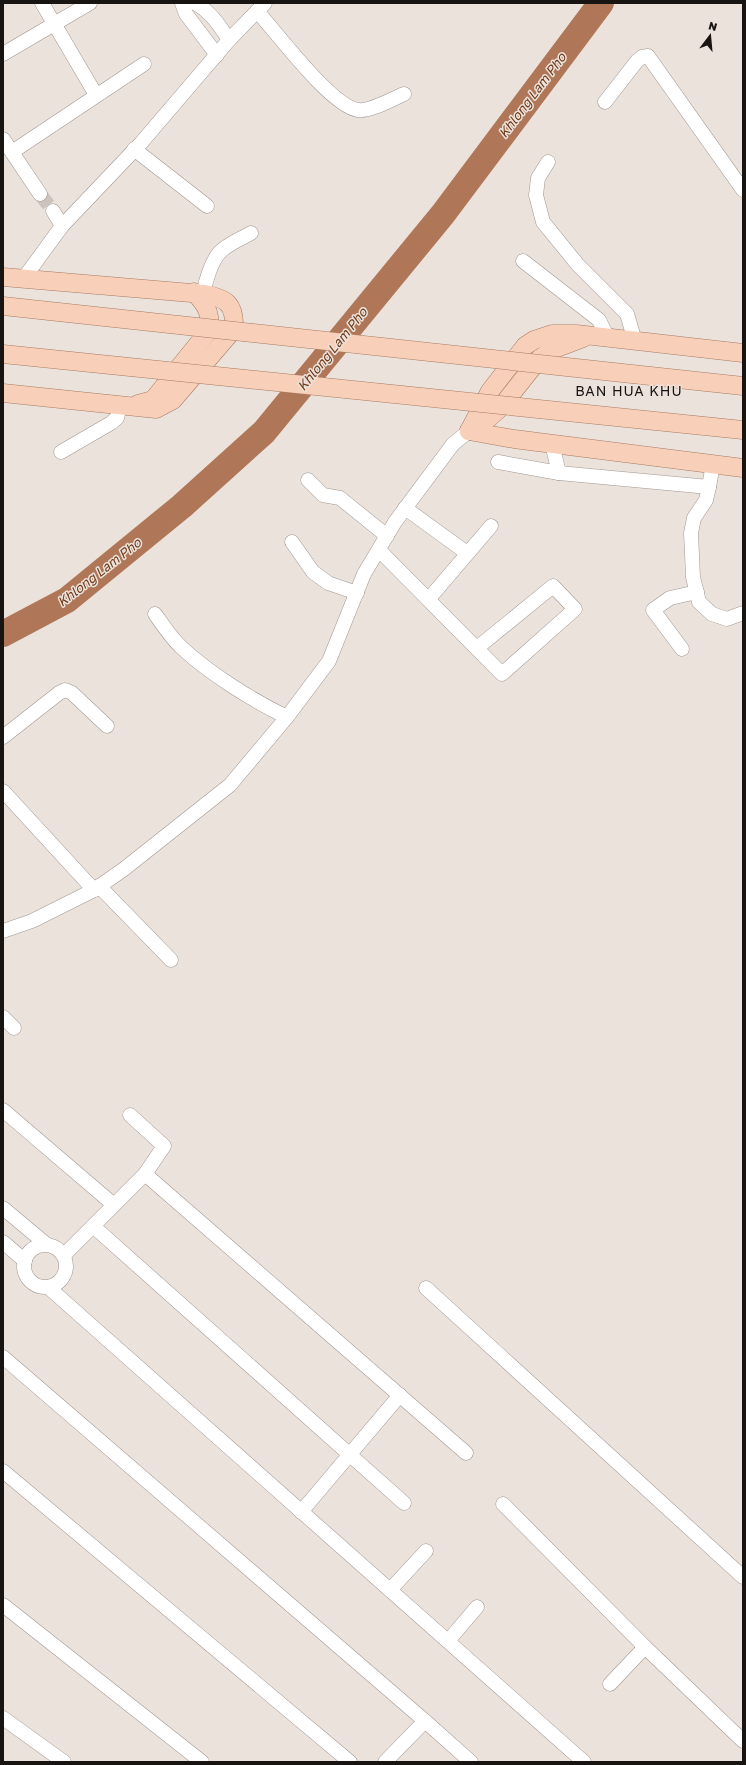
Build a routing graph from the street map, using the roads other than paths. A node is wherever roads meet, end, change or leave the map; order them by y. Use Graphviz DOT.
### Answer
graph roads {
  1 [pos="42,3"];
  2 [pos="90,3"];
  3 [pos="182,3"];
  4 [pos="195,3"];
  5 [pos="261,7"];
  6 [pos="55,24"];
  7 [pos="229,40"];
  8 [pos="3,54"];
  9 [pos="217,55"];
  10 [pos="144,64"];
  11 [pos="404,94"];
  12 [pos="96,95"];
  13 [pos="605,102"];
  14 [pos="3,139"];
  15 [pos="134,150"];
  16 [pos="12,152"];
  17 [pos="548,162"];
  18 [pos="743,190"];
  19 [pos="40,194"];
  20 [pos="207,206"];
  21 [pos="53,211"];
  22 [pos="62,226"];
  23 [pos="251,233"];
  24 [pos="523,261"];
  25 [pos="3,277"];
  26 [pos="24,278"];
  27 [pos="199,293"];
  28 [pos="3,306"];
  29 [pos="608,338"];
  30 [pos="635,341"];
  31 [pos="743,353"];
  32 [pos="3,354"];
  33 [pos="743,386"];
  34 [pos="3,393"];
  35 [pos="124,406"];
  36 [pos="743,430"];
  37 [pos="469,431"];
  38 [pos="552,444"];
  39 [pos="61,452"];
  40 [pos="498,462"];
  41 [pos="713,464"];
  42 [pos="743,468"];
  43 [pos="559,473"];
  44 [pos="308,480"];
  45 [pos="709,487"];
  46 [pos="405,508"];
  47 [pos="491,526"];
  48 [pos="387,536"];
  49 [pos="292,542"];
  50 [pos="379,550"];
  51 [pos="467,553"];
  52 [pos="697,592"];
  53 [pos="357,593"];
  54 [pos="433,594"];
  55 [pos="743,613"];
  56 [pos="155,614"];
  57 [pos="477,648"];
  58 [pos="682,649"];
  59 [pos="287,716"];
  60 [pos="107,726"];
  61 [pos="3,737"];
  62 [pos="3,791"];
  63 [pos="96,888"];
  64 [pos="3,931"];
  65 [pos="171,960"];
  66 [pos="3,1017"];
  67 [pos="14,1028"];
  68 [pos="3,1110"];
  69 [pos="130,1115"];
  70 [pos="145,1174"];
  71 [pos="114,1205"];
  72 [pos="3,1208"];
  73 [pos="93,1226"];
  74 [pos="3,1242"];
  75 [pos="46,1244"];
  76 [pos="64,1255"];
  77 [pos="25,1261"];
  78 [pos="48,1287"];
  79 [pos="426,1288"];
  80 [pos="3,1356"];
  81 [pos="400,1395"];
  82 [pos="466,1453"];
  83 [pos="350,1455"];
  84 [pos="3,1471"];
  85 [pos="404,1503"];
  86 [pos="503,1504"];
  87 [pos="301,1512"];
  88 [pos="426,1551"];
  89 [pos="743,1577"];
  90 [pos="390,1590"];
  91 [pos="3,1605"];
  92 [pos="477,1607"];
  93 [pos="448,1642"];
  94 [pos="645,1647"];
  95 [pos="610,1684"];
  96 [pos="3,1718"];
  97 [pos="425,1720"];
  98 [pos="743,1741"];
  99 [pos="64,1762"];
  100 [pos="202,1762"];
  101 [pos="350,1762"];
  102 [pos="385,1762"];
  103 [pos="471,1762"];
  104 [pos="584,1762"];
  1 -- 6 [label="street"];
  2 -- 6 [label="street"];
  3 -- 9 [label="street"];
  4 -- 7 [label="street"];
  5 -- 7 [label="street"];
  5 -- 11 [label="street"];
  6 -- 8 [label="street"];
  6 -- 12 [label="street"];
  7 -- 9 [label="street"];
  9 -- 15 [label="street"];
  10 -- 12 [label="street"];
  12 -- 16 [label="street"];
  13 -- 18 [label="street"];
  14 -- 16 [label="street"];
  15 -- 20 [label="street"];
  15 -- 22 [label="street"];
  16 -- 19 [label="street"];
  17 -- 30 [label="street"];
  21 -- 22 [label="street"];
  22 -- 26 [label="street"];
  23 -- 27 [label="street"];
  24 -- 29 [label="street"];
  25 -- 26 [label="main road"];
  26 -- 27 [label="main road"];
  27 -- 35 [label="main road"];
  27 -- 35 [label="main road"];
  28 -- 33 [label="main road, bridge"];
  29 -- 30 [label="main road"];
  29 -- 37 [label="main road"];
  30 -- 31 [label="main road"];
  32 -- 36 [label="main road, bridge"];
  34 -- 35 [label="main road"];
  35 -- 39 [label="street"];
  37 -- 38 [label="main road"];
  37 -- 46 [label="street"];
  38 -- 41 [label="main road"];
  38 -- 43 [label="street"];
  40 -- 43 [label="street"];
  41 -- 42 [label="main road"];
  41 -- 45 [label="street"];
  43 -- 45 [label="street"];
  44 -- 48 [label="street"];
  45 -- 52 [label="street"];
  46 -- 48 [label="street"];
  46 -- 51 [label="street"];
  47 -- 51 [label="street"];
  48 -- 50 [label="street"];
  49 -- 53 [label="street"];
  50 -- 53 [label="street"];
  50 -- 57 [label="street"];
  51 -- 54 [label="street"];
  52 -- 55 [label="street"];
  52 -- 58 [label="street"];
  53 -- 59 [label="street"];
  56 -- 59 [label="street"];
  57 -- 57 [label="street"];
  59 -- 63 [label="street"];
  60 -- 61 [label="street"];
  62 -- 63 [label="street"];
  63 -- 64 [label="street"];
  63 -- 65 [label="street"];
  66 -- 67 [label="street"];
  68 -- 71 [label="street"];
  69 -- 70 [label="street"];
  70 -- 71 [label="street"];
  70 -- 81 [label="street"];
  71 -- 73 [label="street"];
  72 -- 75 [label="street"];
  73 -- 76 [label="street"];
  73 -- 83 [label="street"];
  74 -- 77 [label="street"];
  75 -- 76 [label="street"];
  75 -- 77 [label="street"];
  76 -- 78 [label="street"];
  77 -- 78 [label="street"];
  78 -- 87 [label="street"];
  79 -- 89 [label="street"];
  80 -- 97 [label="street"];
  81 -- 82 [label="street"];
  81 -- 83 [label="street"];
  83 -- 85 [label="street"];
  83 -- 87 [label="street"];
  84 -- 101 [label="street"];
  86 -- 94 [label="street"];
  87 -- 90 [label="street"];
  88 -- 90 [label="street"];
  90 -- 93 [label="street"];
  91 -- 100 [label="street"];
  92 -- 93 [label="street"];
  93 -- 104 [label="street"];
  94 -- 95 [label="street"];
  94 -- 98 [label="street"];
  96 -- 99 [label="street"];
  97 -- 102 [label="street"];
  97 -- 103 [label="street"];
}
